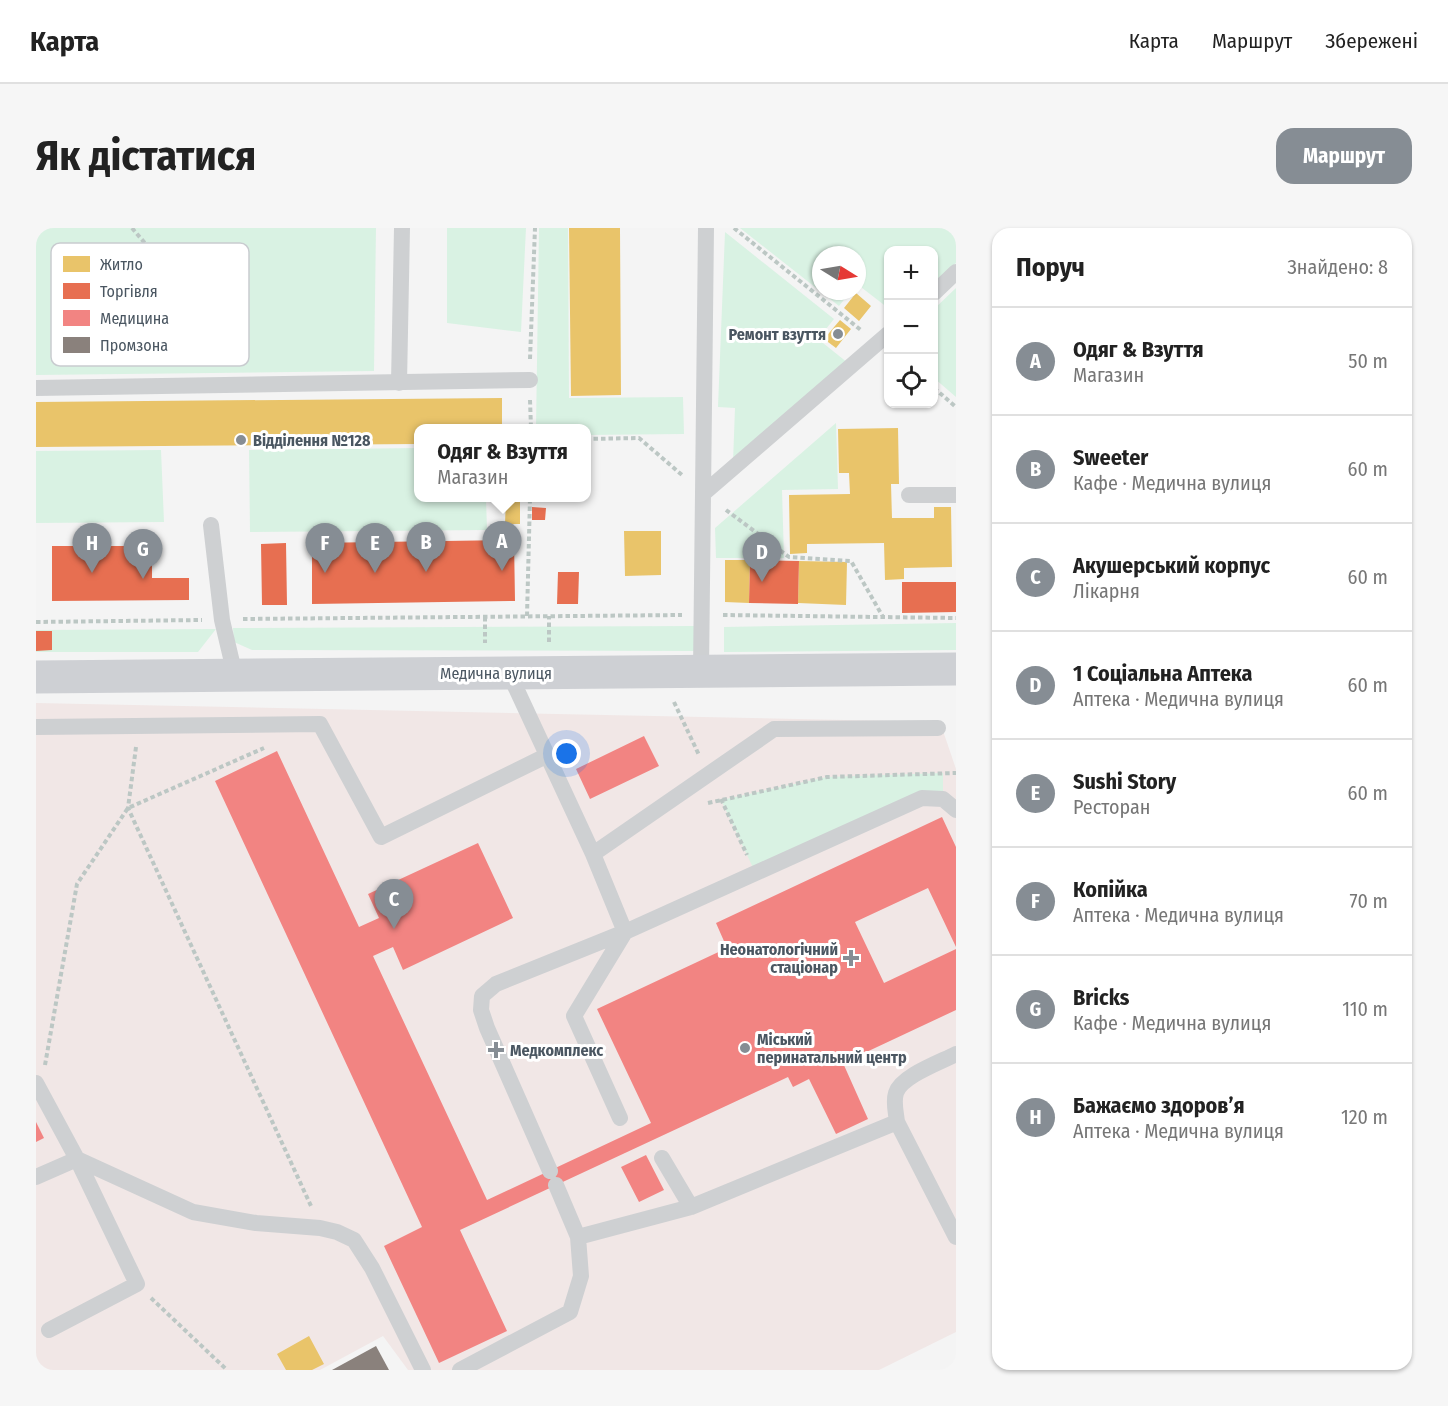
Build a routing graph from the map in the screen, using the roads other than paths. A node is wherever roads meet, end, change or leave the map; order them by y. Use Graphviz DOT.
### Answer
graph roads {
  1 [pos="402,228"];
  2 [pos="706,228"];
  3 [pos="956,272"];
  4 [pos="938,288"];
  5 [pos="883,339"];
  6 [pos="530,380"];
  7 [pos="399,383"];
  8 [pos="36,388"];
  9 [pos="704,493"];
  10 [pos="909,495"];
  11 [pos="956,495"];
  12 [pos="211,525"];
  13 [pos="956,669"];
  14 [pos="701,671"];
  15 [pos="509,673"];
  16 [pos="235,675"];
  17 [pos="36,677"];
  18 [pos="36,727"];
  19 [pos="938,728"];
  20 [pos="548,755"];
  21 [pos="956,810"];
  22 [pos="593,854"];
  23 [pos="625,932"];
  24 [pos="956,1054"];
  25 [pos="38,1088"];
  26 [pos="620,1118"];
  27 [pos="897,1122"];
  28 [pos="662,1158"];
  29 [pos="77,1159"];
  30 [pos="36,1178"];
  31 [pos="691,1207"];
  32 [pos="578,1237"];
  33 [pos="956,1237"];
  34 [pos="49,1330"];
  35 [pos="423,1370"];
  36 [pos="460,1370"];
  1 -- 7 [label="lane"];
  2 -- 9 [label="lane"];
  3 -- 4 [label="lane"];
  5 -- 9 [label="lane"];
  6 -- 7 [label="lane"];
  7 -- 8 [label="lane"];
  9 -- 14 [label="lane"];
  10 -- 11 [label="lane"];
  12 -- 16 [label="lane"];
  13 -- 14 [label="street, Медична вулиця"];
  14 -- 15 [label="street, Медична вулиця"];
  15 -- 16 [label="street, Медична вулиця"];
  15 -- 20 [label="lane"];
  16 -- 17 [label="street, Медична вулиця"];
  18 -- 20 [label="lane"];
  19 -- 22 [label="lane"];
  20 -- 22 [label="lane"];
  21 -- 23 [label="lane"];
  22 -- 23 [label="lane"];
  23 -- 26 [label="lane"];
  23 -- 32 [label="lane"];
  24 -- 27 [label="lane"];
  25 -- 29 [label="lane"];
  27 -- 31 [label="lane"];
  27 -- 33 [label="lane"];
  28 -- 31 [label="lane"];
  29 -- 30 [label="lane"];
  29 -- 34 [label="lane"];
  29 -- 35 [label="lane"];
  31 -- 32 [label="lane"];
  32 -- 36 [label="lane"];
}
